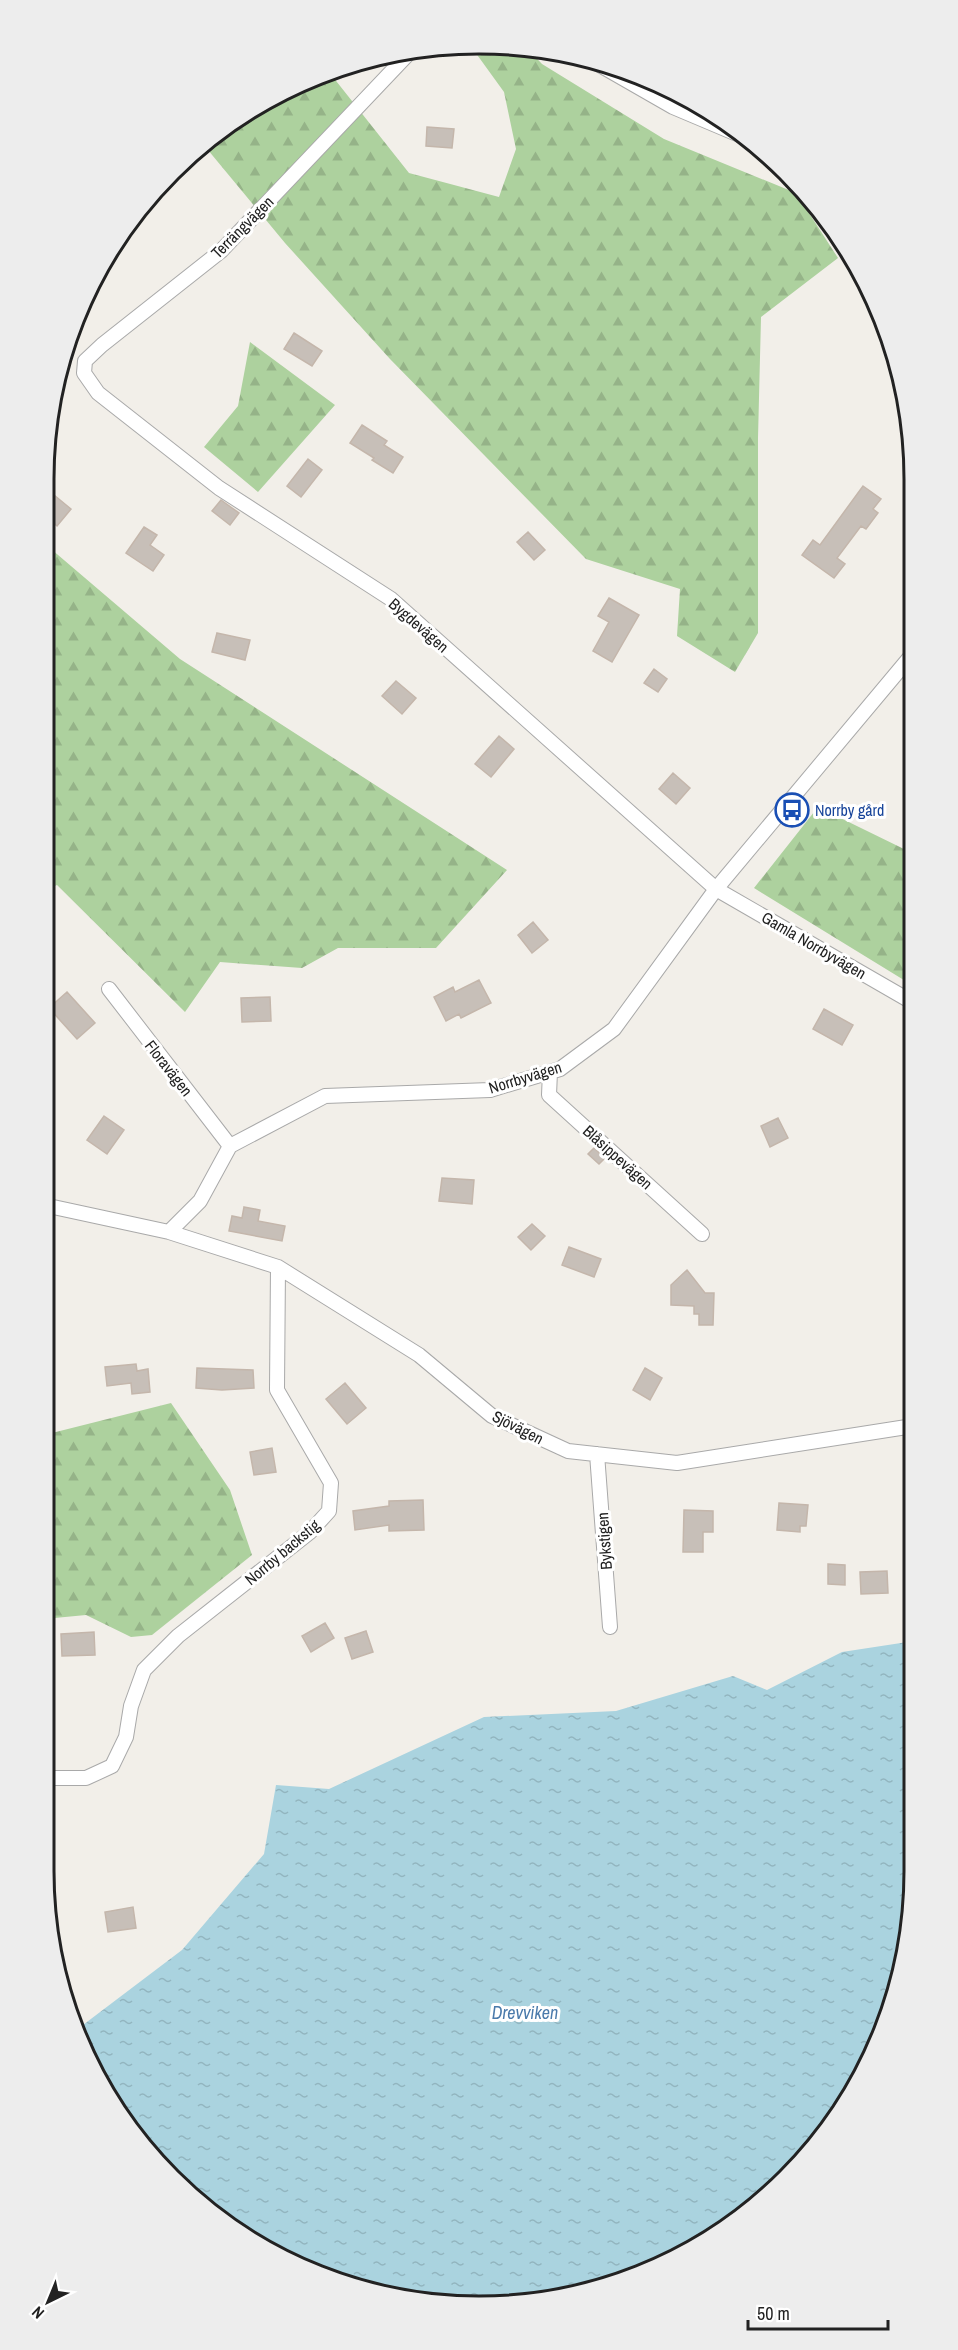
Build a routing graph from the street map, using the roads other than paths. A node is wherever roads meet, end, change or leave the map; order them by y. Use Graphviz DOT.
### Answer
graph roads {
  1 [pos="401,61"];
  2 [pos="628,81"];
  3 [pos="710,122"];
  4 [pos="98,393"];
  5 [pos="904,664"];
  6 [pos="716,889"];
  7 [pos="109,989"];
  8 [pos="904,997"];
  9 [pos="550,1072"];
  10 [pos="230,1146"];
  11 [pos="54,1207"];
  12 [pos="169,1232"];
  13 [pos="702,1234"];
  14 [pos="278,1267"];
  15 [pos="904,1427"];
  16 [pos="597,1454"];
  17 [pos="610,1627"];
  18 [pos="54,1778"];
  1 -- 4 [label="street, Terrängvägen"];
  2 -- 3 [label="street"];
  4 -- 6 [label="street, Bygdevägen"];
  5 -- 6 [label="street, Norrbyvägen"];
  6 -- 8 [label="street, Gamla Norrbyvägen"];
  6 -- 9 [label="street, Norrbyvägen"];
  7 -- 10 [label="street, Floravägen"];
  9 -- 10 [label="street, Norrbyvägen"];
  9 -- 13 [label="street, Blåsippevägen"];
  10 -- 12 [label="street"];
  11 -- 12 [label="street"];
  12 -- 14 [label="street, Sjövägen"];
  14 -- 16 [label="street, Sjövägen"];
  14 -- 18 [label="street, Norrby backstig"];
  15 -- 16 [label="street, Sjövägen"];
  16 -- 17 [label="street, Bykstigen"];
}
